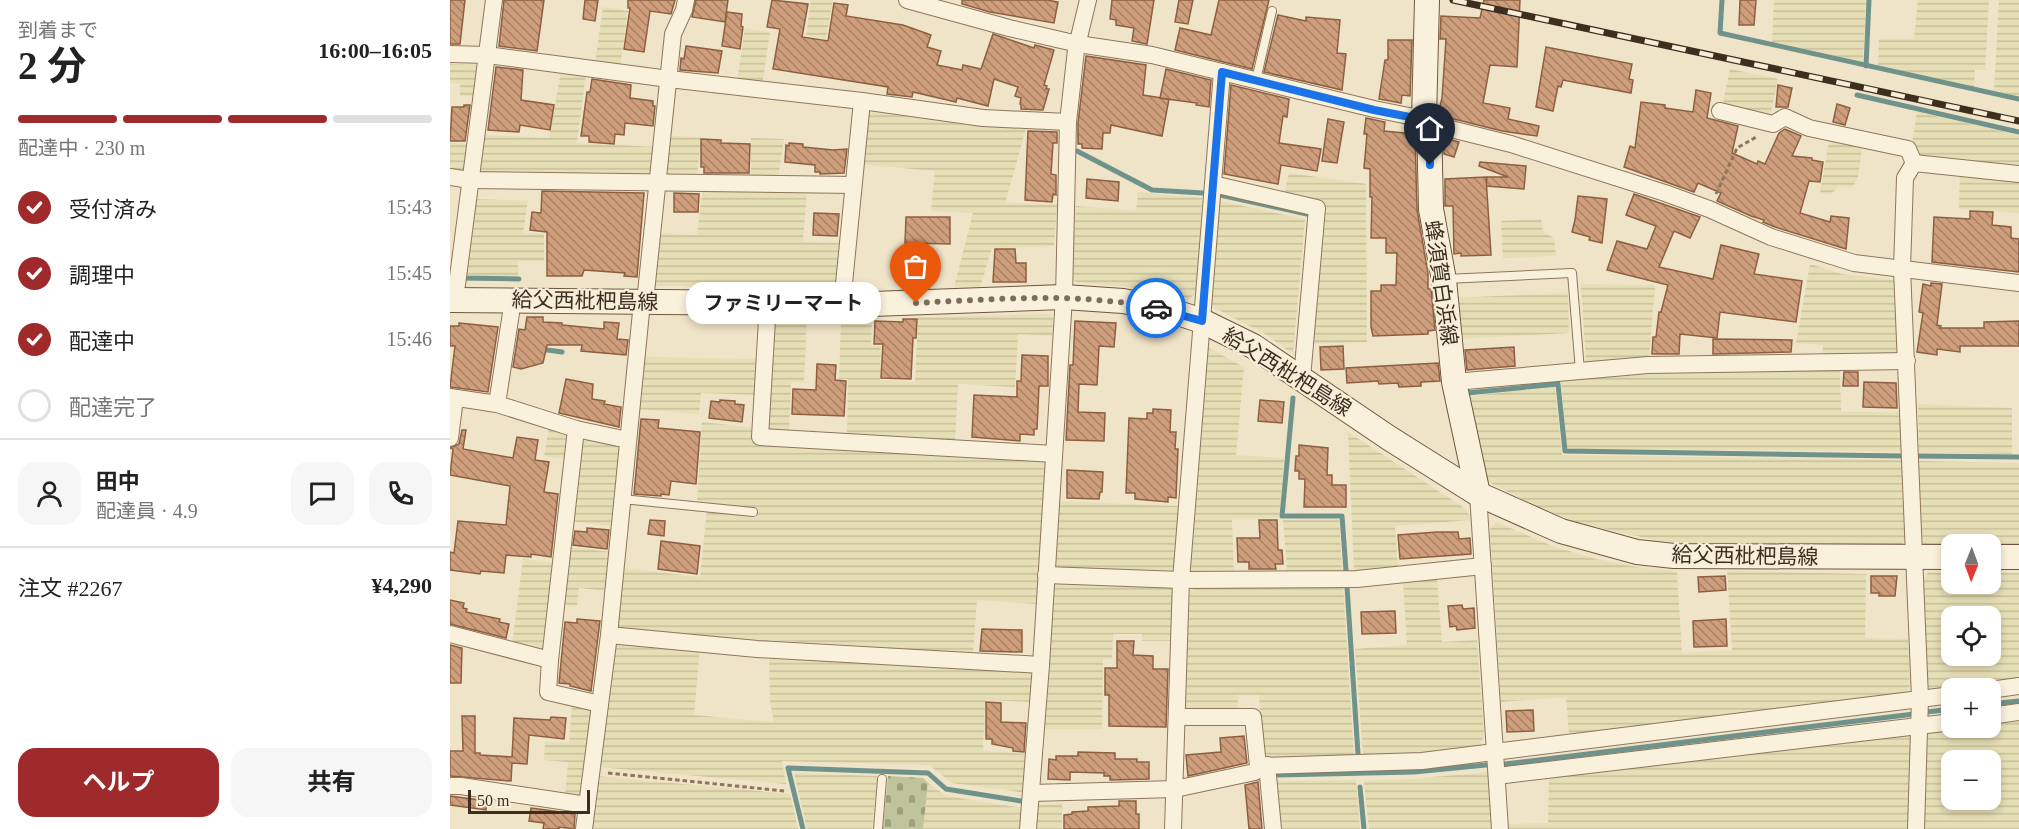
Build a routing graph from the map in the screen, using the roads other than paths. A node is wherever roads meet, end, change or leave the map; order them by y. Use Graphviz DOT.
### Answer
graph roads {
  1 [pos="494,0"];
  2 [pos="687,0"];
  3 [pos="907,0"];
  4 [pos="1088,0"];
  5 [pos="1427,0"];
  6 [pos="1272,11"];
  7 [pos="1078,44"];
  8 [pos="450,54"];
  9 [pos="487,55"];
  10 [pos="1222,72"];
  11 [pos="669,79"];
  12 [pos="1256,80"];
  13 [pos="862,101"];
  14 [pos="1720,111"];
  15 [pos="1427,120"];
  16 [pos="1068,122"];
  17 [pos="1914,163"];
  18 [pos="2019,174"];
  19 [pos="450,177"];
  20 [pos="470,180"];
  21 [pos="656,183"];
  22 [pos="1213,184"];
  23 [pos="853,186"];
  24 [pos="1902,269"];
  25 [pos="1444,280"];
  26 [pos="2019,283"];
  27 [pos="1064,297"];
  28 [pos="452,300"];
  29 [pos="513,300"];
  30 [pos="643,302"];
  31 [pos="768,303"];
  32 [pos="842,304"];
  33 [pos="1202,321"];
  34 [pos="1906,361"];
  35 [pos="1580,371"];
  36 [pos="1302,378"];
  37 [pos="1454,382"];
  38 [pos="453,398"];
  39 [pos="497,404"];
  40 [pos="576,429"];
  41 [pos="450,438"];
  42 [pos="628,440"];
  43 [pos="1054,454"];
  44 [pos="1478,494"];
  45 [pos="622,499"];
  46 [pos="753,512"];
  47 [pos="1913,557"];
  48 [pos="1941,557"];
  49 [pos="2001,557"];
  50 [pos="2019,557"];
  51 [pos="1483,566"];
  52 [pos="1047,575"];
  53 [pos="1181,580"];
  54 [pos="450,634"];
  55 [pos="609,635"];
  56 [pos="550,660"];
  57 [pos="1041,666"];
  58 [pos="2019,686"];
  59 [pos="2001,688"];
  60 [pos="1941,696"];
  61 [pos="1920,698"];
  62 [pos="600,704"];
  63 [pos="2019,712"];
  64 [pos="2001,714"];
  65 [pos="1177,717"];
  66 [pos="1941,723"];
  67 [pos="1920,726"];
  68 [pos="1495,752"];
  69 [pos="1262,766"];
  70 [pos="1497,776"];
  71 [pos="882,778"];
  72 [pos="450,786"];
  73 [pos="1175,789"];
  74 [pos="1032,793"];
  75 [pos="587,805"];
  76 [pos="584,829"];
  77 [pos="878,829"];
  78 [pos="1028,829"];
  79 [pos="1173,829"];
  80 [pos="1273,829"];
  81 [pos="1500,829"];
  82 [pos="1916,829"];
  1 -- 9 [label="street"];
  2 -- 11 [label="street"];
  3 -- 7 [label="street"];
  4 -- 7 [label="street"];
  5 -- 15 [label="main road, 蜂須賀白浜線"];
  6 -- 12 [label="lane"];
  7 -- 10 [label="street"];
  7 -- 16 [label="street"];
  8 -- 9 [label="street"];
  9 -- 11 [label="street"];
  9 -- 20 [label="street"];
  10 -- 12 [label="street"];
  10 -- 22 [label="street"];
  11 -- 13 [label="street"];
  11 -- 21 [label="street"];
  12 -- 15 [label="street"];
  13 -- 16 [label="street"];
  13 -- 23 [label="street"];
  14 -- 17 [label="street"];
  15 -- 24 [label="street"];
  15 -- 25 [label="main road, 蜂須賀白浜線"];
  16 -- 27 [label="street"];
  17 -- 18 [label="street"];
  17 -- 24 [label="street"];
  19 -- 20 [label="street"];
  20 -- 21 [label="street"];
  20 -- 28 [label="street"];
  21 -- 23 [label="street"];
  21 -- 30 [label="street"];
  22 -- 33 [label="street"];
  22 -- 36 [label="street"];
  23 -- 32 [label="street"];
  24 -- 26 [label="street"];
  24 -- 34 [label="street"];
  25 -- 35 [label="lane"];
  25 -- 37 [label="main road, 蜂須賀白浜線"];
  27 -- 32 [label="main road, 給父西枇杷島線"];
  27 -- 33 [label="main road, 給父西枇杷島線"];
  27 -- 43 [label="street"];
  28 -- 29 [label="main road, 給父西枇杷島線"];
  29 -- 30 [label="main road, 給父西枇杷島線"];
  29 -- 39 [label="street"];
  30 -- 31 [label="main road, 給父西枇杷島線"];
  30 -- 42 [label="street"];
  31 -- 32 [label="main road, 給父西枇杷島線"];
  31 -- 43 [label="street"];
  33 -- 36 [label="main road, 給父西枇杷島線"];
  33 -- 53 [label="street"];
  34 -- 35 [label="street"];
  34 -- 47 [label="street"];
  35 -- 37 [label="street"];
  36 -- 44 [label="main road, 給父西枇杷島線"];
  37 -- 44 [label="main road, 蜂須賀白浜線"];
  38 -- 39 [label="street"];
  38 -- 41 [label="street"];
  39 -- 40 [label="street"];
  40 -- 42 [label="street"];
  40 -- 56 [label="street"];
  42 -- 45 [label="street"];
  43 -- 52 [label="street"];
  44 -- 47 [label="main road, 給父西枇杷島線"];
  44 -- 51 [label="street"];
  45 -- 46 [label="lane"];
  45 -- 55 [label="street"];
  47 -- 48 [label="main road, 給父西枇杷島線"];
  47 -- 61 [label="street"];
  49 -- 50 [label="main road"];
  51 -- 53 [label="street"];
  51 -- 68 [label="street"];
  52 -- 53 [label="street"];
  52 -- 57 [label="street"];
  53 -- 65 [label="street"];
  54 -- 56 [label="street"];
  55 -- 57 [label="street"];
  55 -- 62 [label="street"];
  56 -- 62 [label="street"];
  57 -- 74 [label="street"];
  58 -- 59 [label="street"];
  60 -- 61 [label="street"];
  61 -- 67 [label="street"];
  61 -- 68 [label="street"];
  62 -- 75 [label="street"];
  63 -- 64 [label="street"];
  65 -- 69 [label="street"];
  65 -- 73 [label="street"];
  66 -- 67 [label="street"];
  67 -- 70 [label="street"];
  67 -- 82 [label="street"];
  68 -- 69 [label="street"];
  68 -- 70 [label="street"];
  69 -- 73 [label="street"];
  69 -- 80 [label="street"];
  70 -- 81 [label="street"];
  71 -- 77 [label="lane"];
  72 -- 75 [label="street"];
  73 -- 74 [label="street"];
  73 -- 79 [label="street"];
  74 -- 78 [label="street"];
  75 -- 76 [label="street"];
}
